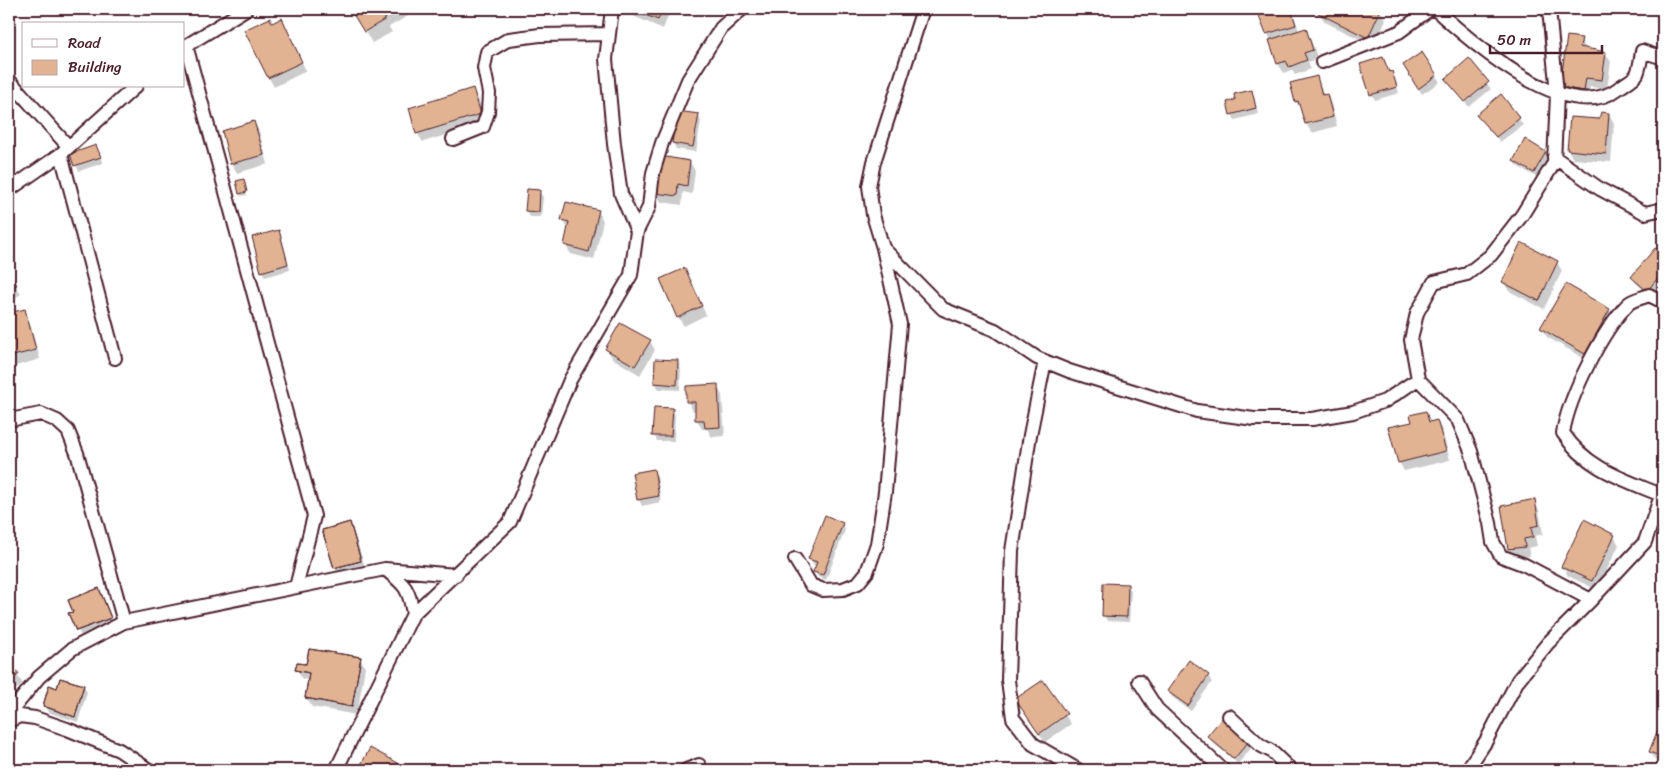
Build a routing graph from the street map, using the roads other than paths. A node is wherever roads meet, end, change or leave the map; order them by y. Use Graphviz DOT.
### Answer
graph roads {
  1 [pos="246,9"];
  2 [pos="612,9"];
  3 [pos="742,9"];
  4 [pos="924,9"];
  5 [pos="1430,9"];
  6 [pos="1435,9"];
  7 [pos="1549,9"];
  8 [pos="609,34"];
  9 [pos="185,46"];
  10 [pos="1663,58"];
  11 [pos="1322,62"];
  12 [pos="9,80"];
  13 [pos="134,88"];
  14 [pos="1557,94"];
  15 [pos="453,139"];
  16 [pos="64,150"];
  17 [pos="1554,157"];
  18 [pos="9,190"];
  19 [pos="1663,209"];
  20 [pos="638,231"];
  21 [pos="883,248"];
  22 [pos="1663,302"];
  23 [pos="115,358"];
  24 [pos="1045,361"];
  25 [pos="1418,378"];
  26 [pos="9,420"];
  27 [pos="1662,493"];
  28 [pos="795,559"];
  29 [pos="386,569"];
  30 [pos="456,575"];
  31 [pos="296,587"];
  32 [pos="1591,600"];
  33 [pos="413,614"];
  34 [pos="124,622"];
  35 [pos="1139,681"];
  36 [pos="9,714"];
  37 [pos="1229,716"];
  38 [pos="9,721"];
  39 [pos="699,765"];
  40 [pos="149,770"];
  41 [pos="336,770"];
  42 [pos="686,770"];
  43 [pos="1078,770"];
  44 [pos="1222,770"];
  45 [pos="1291,770"];
  46 [pos="1467,770"];
  1 -- 9 [label="street"];
  2 -- 8 [label="street"];
  3 -- 20 [label="street"];
  4 -- 21 [label="street"];
  5 -- 11 [label="street"];
  6 -- 14 [label="street"];
  7 -- 14 [label="street"];
  8 -- 15 [label="street"];
  8 -- 20 [label="street"];
  9 -- 31 [label="street"];
  10 -- 14 [label="street"];
  12 -- 16 [label="street"];
  13 -- 16 [label="street"];
  14 -- 17 [label="street"];
  16 -- 18 [label="street"];
  16 -- 23 [label="street"];
  17 -- 19 [label="street"];
  17 -- 25 [label="street"];
  20 -- 30 [label="street"];
  21 -- 24 [label="street"];
  21 -- 28 [label="street"];
  22 -- 27 [label="street"];
  24 -- 25 [label="street"];
  24 -- 43 [label="street"];
  25 -- 32 [label="street"];
  26 -- 34 [label="street"];
  27 -- 32 [label="street"];
  29 -- 30 [label="street"];
  29 -- 31 [label="street"];
  29 -- 33 [label="street"];
  30 -- 33 [label="street"];
  31 -- 34 [label="street"];
  32 -- 46 [label="street"];
  33 -- 41 [label="street"];
  34 -- 36 [label="street"];
  35 -- 44 [label="street"];
  37 -- 45 [label="street"];
  38 -- 40 [label="street"];
  39 -- 42 [label="street"];
}
